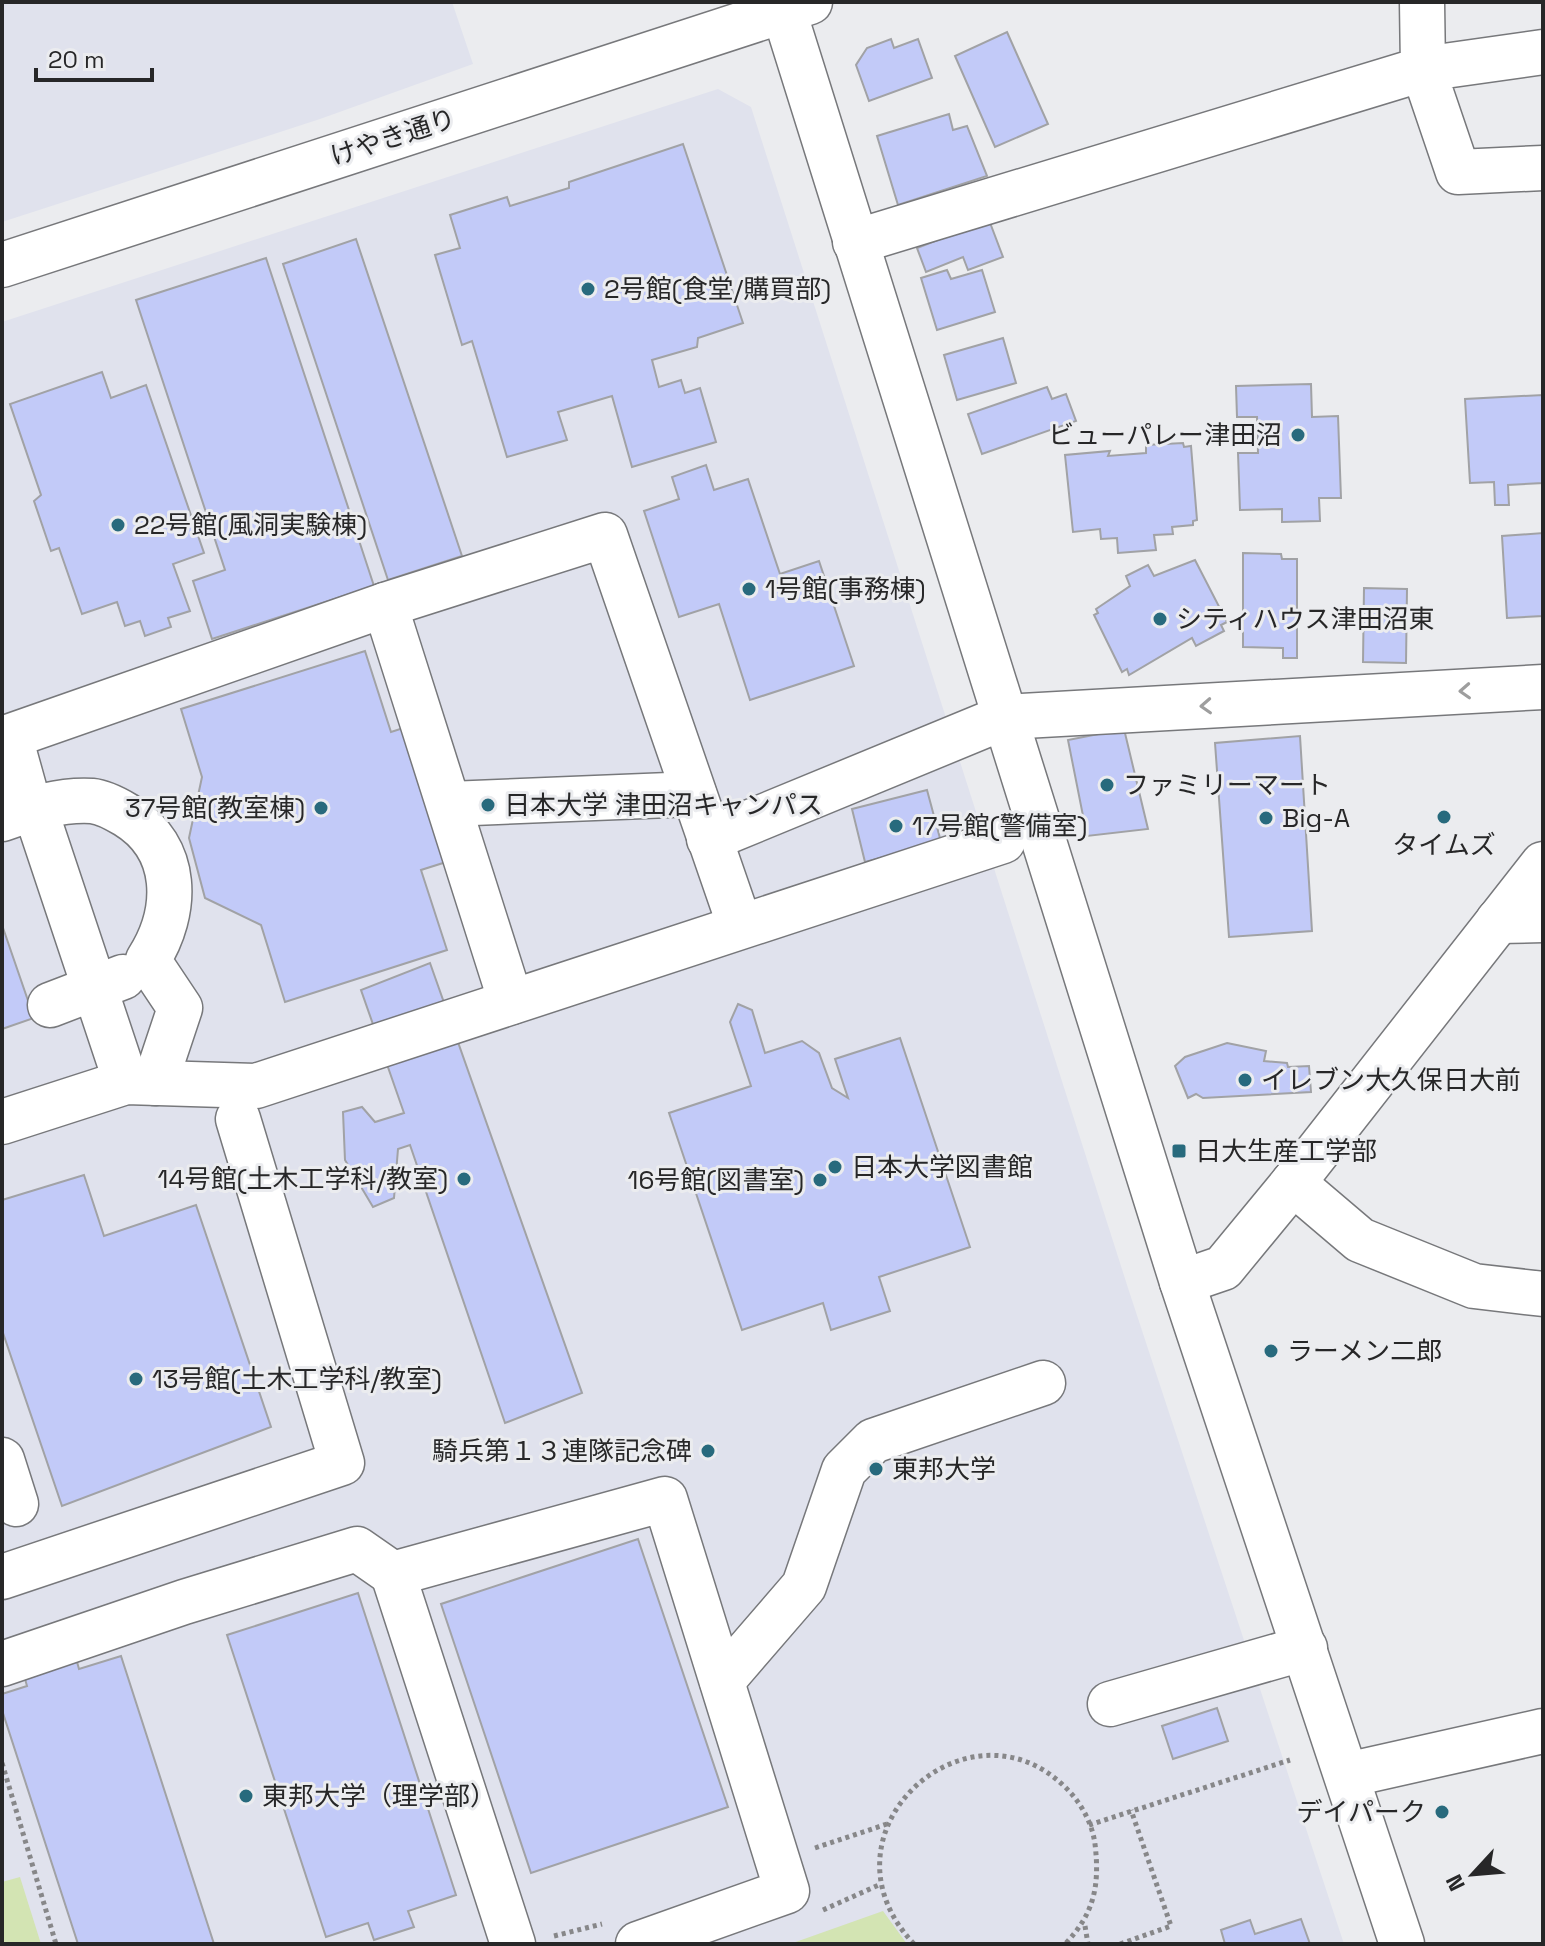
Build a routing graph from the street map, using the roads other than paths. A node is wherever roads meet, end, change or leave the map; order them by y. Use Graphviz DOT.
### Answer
graph roads {
  1 [pos="1422,2"];
  2 [pos="791,4"];
  3 [pos="1543,52"];
  4 [pos="1423,69"];
  5 [pos="1543,168"];
  6 [pos="855,242"];
  7 [pos="2,265"];
  8 [pos="385,605"];
  9 [pos="1543,687"];
  10 [pos="1005,717"];
  11 [pos="6,738"];
  12 [pos="694,794"];
  13 [pos="449,804"];
  14 [pos="16,814"];
  15 [pos="709,839"];
  16 [pos="1003,841"];
  17 [pos="1543,864"];
  18 [pos="1543,920"];
  19 [pos="1498,921"];
  20 [pos="740,926"];
  21 [pos="148,960"];
  22 [pos="511,1002"];
  23 [pos="50,1005"];
  24 [pos="141,1082"];
  25 [pos="238,1119"];
  26 [pos="2,1122"];
  27 [pos="1293,1183"];
  28 [pos="1182,1282"];
  29 [pos="1543,1294"];
  30 [pos="1043,1383"];
  31 [pos="2,1460"];
  32 [pos="16,1504"];
  33 [pos="393,1574"];
  34 [pos="2,1577"];
  35 [pos="1305,1648"];
  36 [pos="2,1664"];
  37 [pos="722,1681"];
  38 [pos="1110,1704"];
  39 [pos="1543,1731"];
  40 [pos="1347,1775"];
  41 [pos="513,1944"];
  42 [pos="638,1944"];
  43 [pos="1402,1944"];
  1 -- 4 [label="street"];
  2 -- 6 [label="street"];
  2 -- 7 [label="street, けやき通り"];
  3 -- 4 [label="street"];
  4 -- 5 [label="street"];
  4 -- 6 [label="street"];
  6 -- 10 [label="street"];
  8 -- 11 [label="street"];
  8 -- 12 [label="street"];
  8 -- 13 [label="street"];
  9 -- 10 [label="street, one-way"];
  10 -- 15 [label="street"];
  10 -- 28 [label="street"];
  11 -- 14 [label="street"];
  12 -- 13 [label="street"];
  12 -- 15 [label="street"];
  13 -- 22 [label="street"];
  14 -- 21 [label="street"];
  14 -- 24 [label="street"];
  15 -- 20 [label="street"];
  16 -- 20 [label="street"];
  17 -- 19 [label="street"];
  18 -- 19 [label="street"];
  19 -- 27 [label="street"];
  20 -- 22 [label="street"];
  21 -- 23 [label="street"];
  21 -- 24 [label="street"];
  22 -- 24 [label="street"];
  24 -- 26 [label="street"];
  25 -- 34 [label="street"];
  27 -- 28 [label="street"];
  27 -- 29 [label="street"];
  28 -- 35 [label="street"];
  30 -- 37 [label="street"];
  31 -- 32 [label="street"];
  33 -- 36 [label="street"];
  33 -- 37 [label="street"];
  33 -- 41 [label="street"];
  35 -- 38 [label="street"];
  35 -- 40 [label="street"];
  37 -- 42 [label="street"];
  39 -- 40 [label="street"];
  40 -- 43 [label="street"];
}
